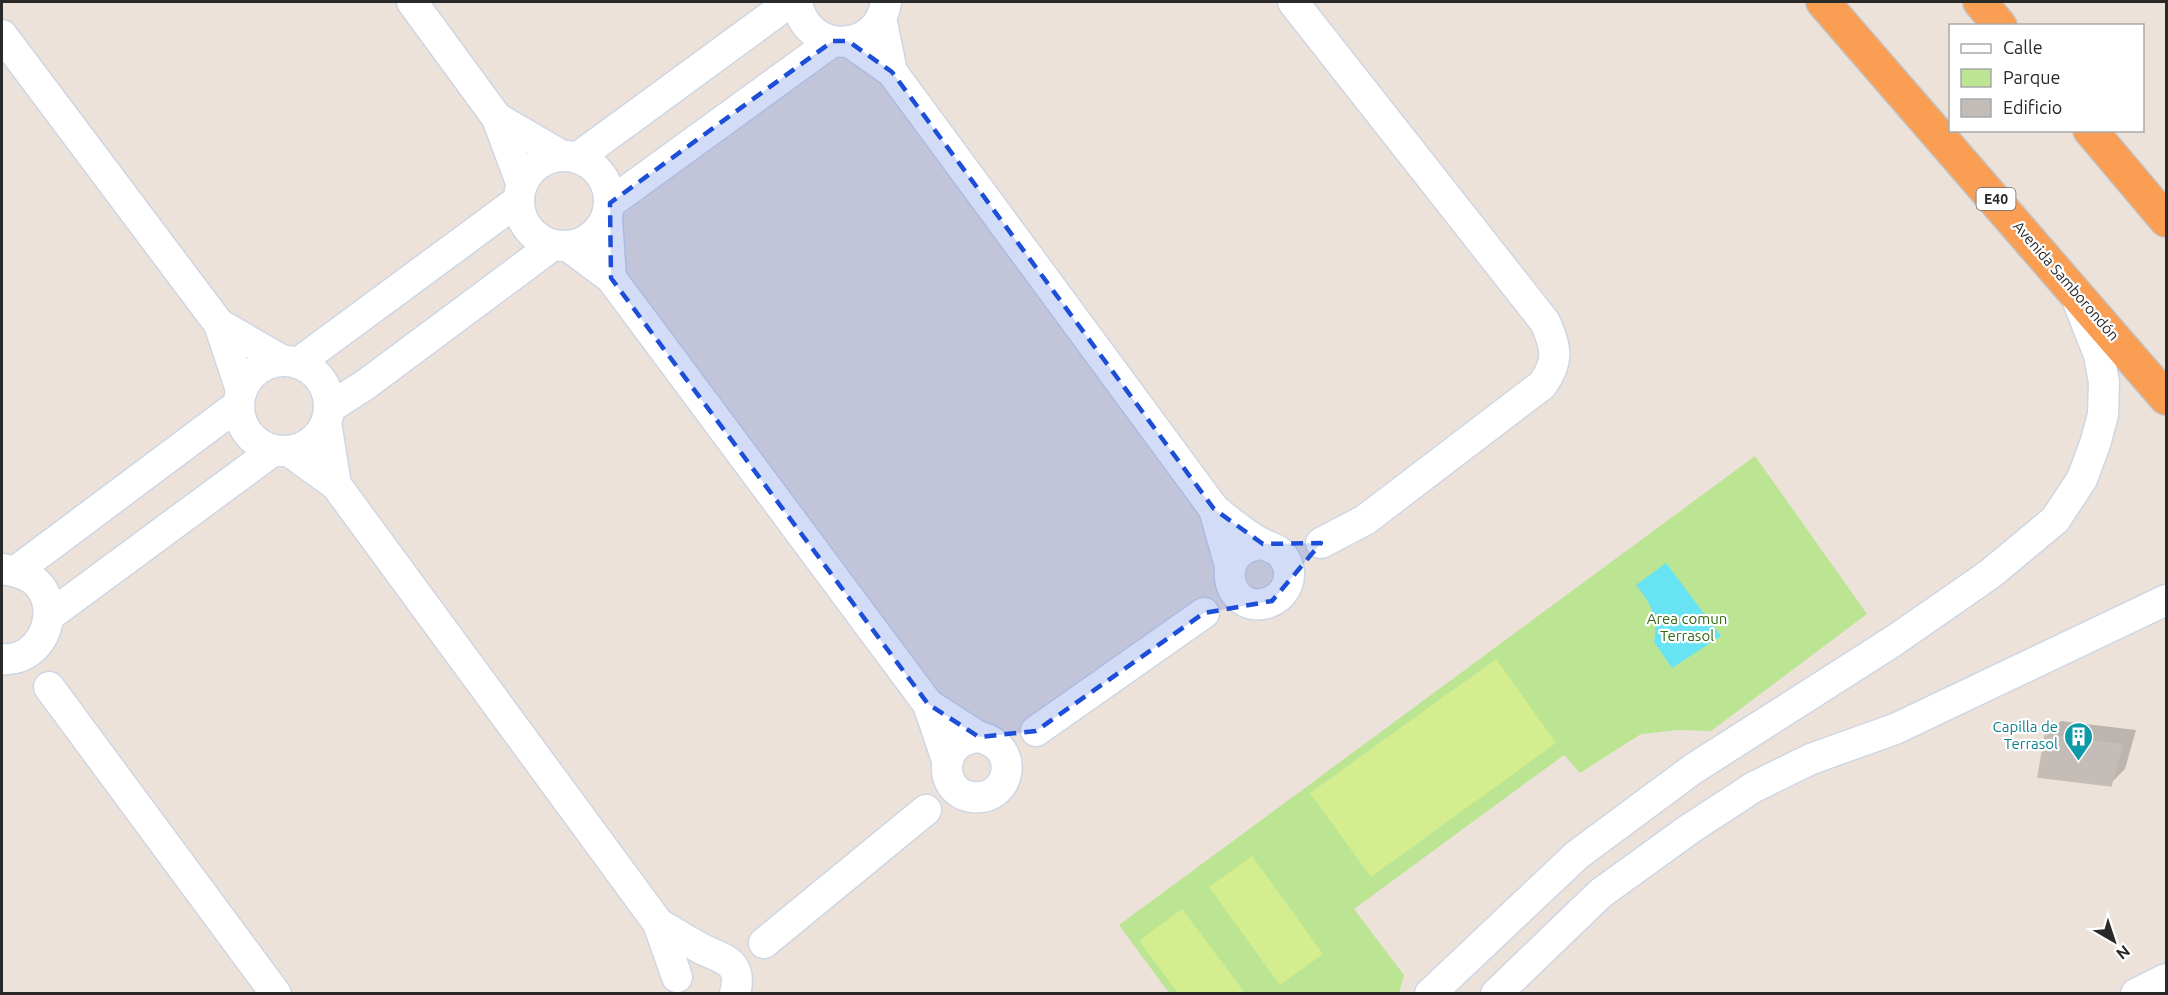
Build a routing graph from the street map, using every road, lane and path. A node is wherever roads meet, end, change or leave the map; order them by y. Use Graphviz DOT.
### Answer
graph roads {
  1 [pos="412,2"];
  2 [pos="790,2"];
  3 [pos="797,2"];
  4 [pos="1293,2"];
  5 [pos="1823,2"];
  6 [pos="1980,2"];
  7 [pos="886,6"];
  8 [pos="1998,24"];
  9 [pos="2,35"];
  10 [pos="840,41"];
  11 [pos="892,72"];
  12 [pos="497,118"];
  13 [pos="2092,132"];
  14 [pos="569,157"];
  15 [pos="520,193"];
  16 [pos="608,210"];
  17 [pos="2166,220"];
  18 [pos="561,246"];
  19 [pos="610,278"];
  20 [pos="2073,288"];
  21 [pos="219,324"];
  22 [pos="290,362"];
  23 [pos="240,398"];
  24 [pos="2166,398"];
  25 [pos="328,416"];
  26 [pos="281,451"];
  27 [pos="336,485"];
  28 [pos="1214,509"];
  29 [pos="1321,543"];
  30 [pos="1268,546"];
  31 [pos="9,570"];
  32 [pos="1229,571"];
  33 [pos="1274,596"];
  34 [pos="2166,600"];
  35 [pos="1204,613"];
  36 [pos="48,623"];
  37 [pos="4,660"];
  38 [pos="49,687"];
  39 [pos="928,704"];
  40 [pos="1036,731"];
  41 [pos="984,738"];
  42 [pos="947,766"];
  43 [pos="1693,769"];
  44 [pos="994,788"];
  45 [pos="926,810"];
  46 [pos="1719,810"];
  47 [pos="658,923"];
  48 [pos="764,943"];
  49 [pos="711,952"];
  50 [pos="2166,979"];
  51 [pos="677,988"];
  52 [pos="276,993"];
  53 [pos="735,993"];
  54 [pos="1430,993"];
  55 [pos="1496,993"];
  56 [pos="2136,993"];
  1 -- 12 [label="street"];
  2 -- 14 [label="street"];
  3 -- 10 [label="street"];
  4 -- 29 [label="street"];
  5 -- 20 [label="highway, Avenida Samborondón / E40"];
  6 -- 8 [label="highway"];
  7 -- 10 [label="street"];
  7 -- 11 [label="street"];
  9 -- 21 [label="street"];
  10 -- 11 [label="street"];
  10 -- 16 [label="street"];
  11 -- 28 [label="street"];
  12 -- 14 [label="street"];
  12 -- 15 [label="street"];
  13 -- 17 [label="highway"];
  14 -- 15 [label="street"];
  14 -- 16 [label="street"];
  15 -- 18 [label="street"];
  15 -- 22 [label="street"];
  16 -- 18 [label="street"];
  16 -- 19 [label="street"];
  18 -- 19 [label="street"];
  18 -- 25 [label="street"];
  19 -- 39 [label="street"];
  20 -- 24 [label="highway, Avenida Samborondón / E40"];
  20 -- 43 [label="street"];
  21 -- 22 [label="street"];
  21 -- 23 [label="street"];
  22 -- 23 [label="street"];
  22 -- 25 [label="street"];
  23 -- 26 [label="street"];
  23 -- 31 [label="street"];
  25 -- 26 [label="street"];
  25 -- 27 [label="street"];
  26 -- 27 [label="street"];
  26 -- 36 [label="street"];
  27 -- 47 [label="street"];
  28 -- 30 [label="street"];
  28 -- 32 [label="street"];
  29 -- 30 [label="street"];
  29 -- 33 [label="street"];
  30 -- 32 [label="street"];
  30 -- 33 [label="street"];
  31 -- 36 [label="street"];
  32 -- 33 [label="street"];
  32 -- 35 [label="street"];
  33 -- 35 [label="street"];
  34 -- 46 [label="street"];
  35 -- 40 [label="street"];
  36 -- 37 [label="street"];
  36 -- 38 [label="street"];
  37 -- 38 [label="street"];
  38 -- 52 [label="street"];
  39 -- 41 [label="street"];
  39 -- 42 [label="street"];
  40 -- 41 [label="street"];
  40 -- 44 [label="street"];
  41 -- 42 [label="street"];
  41 -- 44 [label="street"];
  42 -- 44 [label="street"];
  42 -- 45 [label="street"];
  43 -- 46 [label="street"];
  43 -- 54 [label="street"];
  44 -- 45 [label="street"];
  45 -- 48 [label="street"];
  46 -- 55 [label="street"];
  47 -- 49 [label="street"];
  47 -- 51 [label="street"];
  48 -- 49 [label="street"];
  48 -- 53 [label="street"];
  49 -- 51 [label="street"];
  49 -- 53 [label="street"];
  50 -- 56 [label="street"];
}
